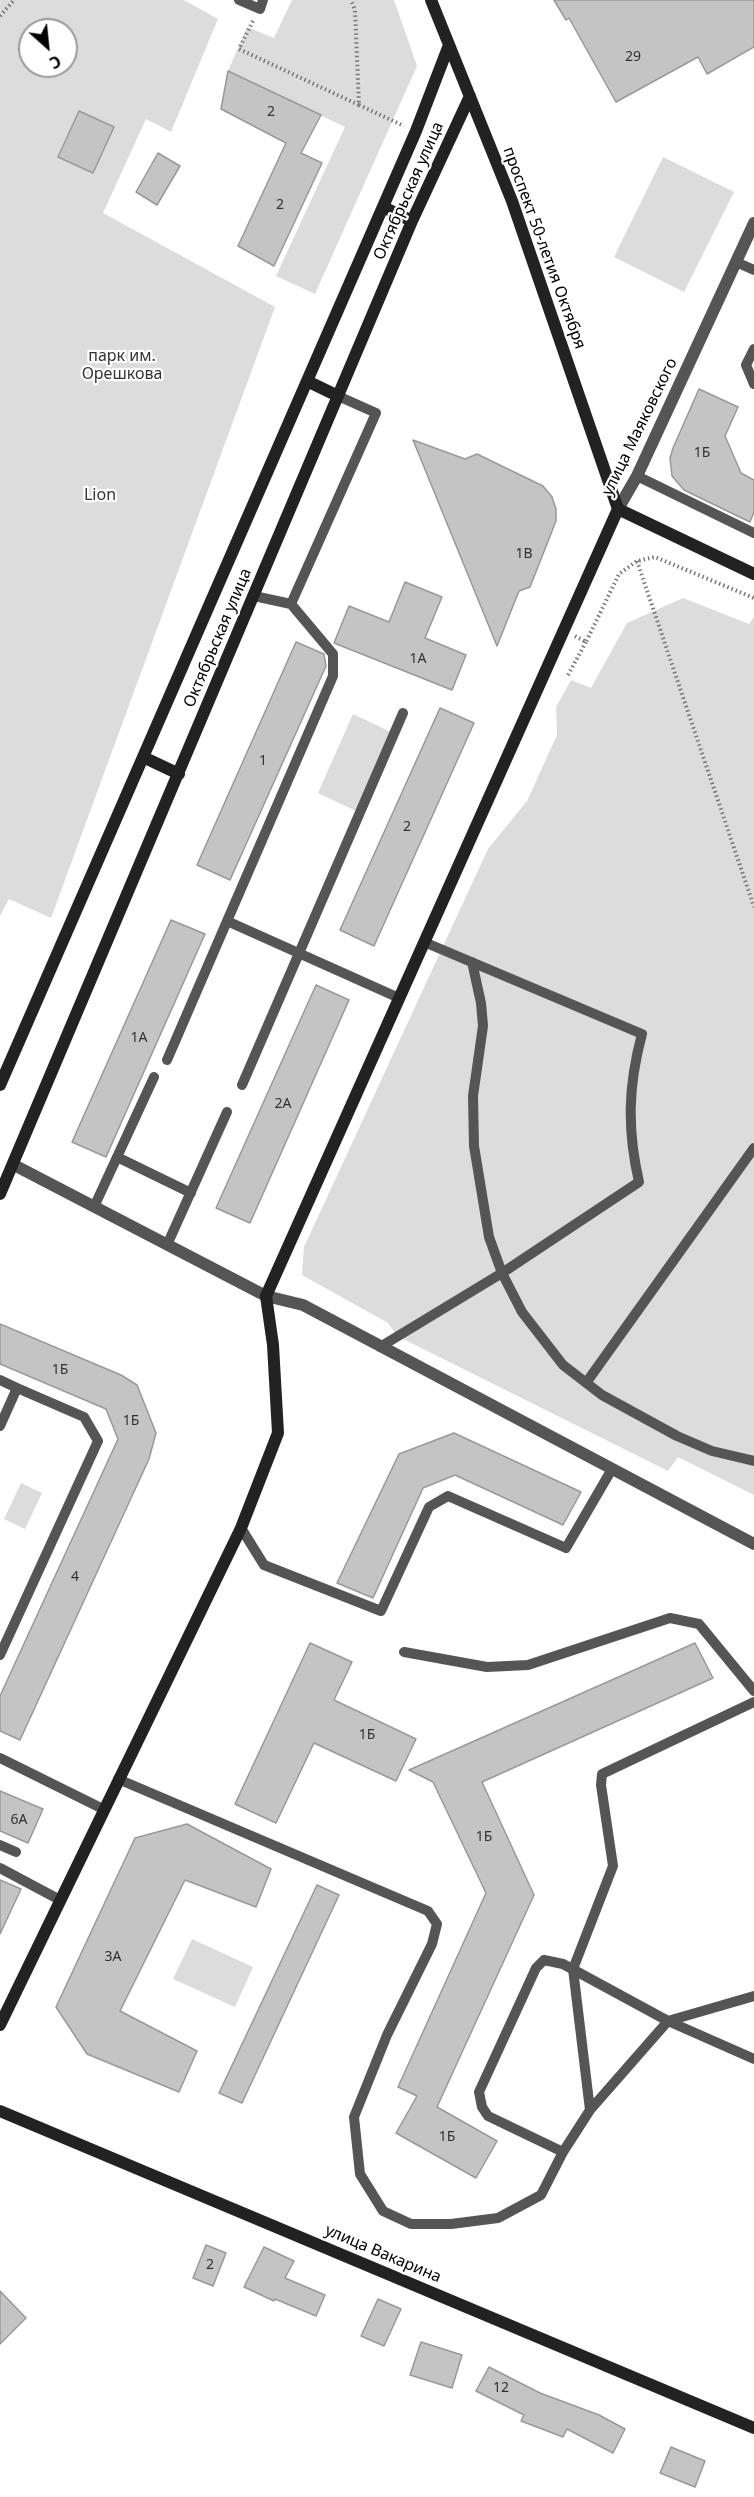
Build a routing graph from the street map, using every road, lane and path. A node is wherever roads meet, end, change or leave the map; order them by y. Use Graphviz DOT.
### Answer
graph roads {
  1 [pos="14,0"];
  2 [pos="239,0"];
  3 [pos="351,0"];
  4 [pos="431,0"];
  5 [pos="261,4"];
  6 [pos="0,16"];
  7 [pos="449,45"];
  8 [pos="470,96"];
  9 [pos="359,105"];
  10 [pos="416,131"];
  11 [pos="383,207"];
  12 [pos="412,221"];
  13 [pos="754,223"];
  14 [pos="736,262"];
  15 [pos="754,270"];
  16 [pos="754,350"];
  17 [pos="307,381"];
  18 [pos="754,384"];
  19 [pos="338,396"];
  20 [pos="637,476"];
  21 [pos="618,509"];
  22 [pos="754,533"];
  23 [pos="637,561"];
  24 [pos="754,574"];
  25 [pos="254,596"];
  26 [pos="754,598"];
  27 [pos="291,604"];
  28 [pos="564,630"];
  29 [pos="586,642"];
  30 [pos="568,675"];
  31 [pos="403,713"];
  32 [pos="143,756"];
  33 [pos="179,774"];
  34 [pos="754,908"];
  35 [pos="227,921"];
  36 [pos="424,942"];
  37 [pos="299,953"];
  38 [pos="472,962"];
  39 [pos="399,998"];
  40 [pos="167,1060"];
  41 [pos="154,1077"];
  42 [pos="0,1085"];
  43 [pos="242,1085"];
  44 [pos="227,1113"];
  45 [pos="754,1148"];
  46 [pos="117,1157"];
  47 [pos="14,1165"];
  48 [pos="191,1193"];
  49 [pos="0,1194"];
  50 [pos="94,1207"];
  51 [pos="168,1245"];
  52 [pos="502,1274"];
  53 [pos="266,1296"];
  54 [pos="380,1347"];
  55 [pos="0,1380"];
  56 [pos="586,1383"];
  57 [pos="17,1388"];
  58 [pos="0,1426"];
  59 [pos="754,1461"];
  60 [pos="612,1469"];
  61 [pos="241,1528"];
  62 [pos="754,1544"];
  63 [pos="404,1652"];
  64 [pos="0,1654"];
  65 [pos="754,1691"];
  66 [pos="754,1702"];
  67 [pos="0,1758"];
  68 [pos="118,1779"];
  69 [pos="103,1809"];
  70 [pos="0,1845"];
  71 [pos="16,1852"];
  72 [pos="0,1868"];
  73 [pos="60,1900"];
  74 [pos="573,1969"];
  75 [pos="754,1996"];
  76 [pos="669,2021"];
  77 [pos="0,2025"];
  78 [pos="754,2058"];
  79 [pos="590,2110"];
  80 [pos="0,2111"];
  81 [pos="563,2152"];
  82 [pos="754,2428"];
  1 -- 6 [label="path"];
  2 -- 5 [label="lane"];
  3 -- 9 [label="path"];
  4 -- 7 [label="street, проспект 50-летия Октября"];
  5 -- 9 [label="path"];
  7 -- 8 [label="street, проспект 50-летия Октября"];
  7 -- 10 [label="street, Октябрьская улица"];
  8 -- 12 [label="street, Октябрьская улица"];
  8 -- 21 [label="street, проспект 50-летия Октября"];
  9 -- 10 [label="path"];
  10 -- 11 [label="street, Октябрьская улица"];
  11 -- 12 [label="street"];
  11 -- 17 [label="street, Октябрьская улица"];
  12 -- 19 [label="street, Октябрьская улица"];
  13 -- 14 [label="street, улица Маяковского"];
  14 -- 15 [label="lane"];
  14 -- 20 [label="street, улица Маяковского"];
  16 -- 18 [label="lane"];
  17 -- 19 [label="street"];
  17 -- 32 [label="street, Октябрьская улица"];
  19 -- 25 [label="street, Октябрьская улица"];
  19 -- 27 [label="lane"];
  20 -- 21 [label="street, улица Маяковского"];
  20 -- 22 [label="lane"];
  21 -- 24 [label="street, улица Маяковского"];
  21 -- 28 [label="street"];
  23 -- 26 [label="path"];
  23 -- 29 [label="path"];
  23 -- 34 [label="path"];
  25 -- 27 [label="lane"];
  25 -- 33 [label="street, Октябрьская улица"];
  27 -- 35 [label="lane"];
  28 -- 29 [label="path"];
  28 -- 36 [label="street"];
  29 -- 30 [label="path"];
  31 -- 37 [label="lane"];
  32 -- 33 [label="street"];
  32 -- 42 [label="street, Октябрьская улица"];
  33 -- 47 [label="street, Октябрьская улица"];
  35 -- 37 [label="lane"];
  35 -- 40 [label="lane"];
  36 -- 38 [label="lane"];
  36 -- 39 [label="street"];
  37 -- 39 [label="lane"];
  37 -- 43 [label="lane"];
  38 -- 52 [label="lane"];
  38 -- 52 [label="lane"];
  39 -- 53 [label="street"];
  41 -- 46 [label="lane"];
  44 -- 48 [label="lane"];
  45 -- 56 [label="lane"];
  46 -- 48 [label="lane"];
  46 -- 50 [label="lane"];
  47 -- 49 [label="street, Октябрьская улица"];
  47 -- 50 [label="street"];
  48 -- 51 [label="lane"];
  50 -- 51 [label="street"];
  51 -- 53 [label="street"];
  52 -- 54 [label="lane"];
  52 -- 56 [label="lane"];
  53 -- 54 [label="street"];
  53 -- 61 [label="street"];
  54 -- 60 [label="street"];
  55 -- 57 [label="lane"];
  56 -- 59 [label="lane"];
  57 -- 58 [label="lane"];
  57 -- 64 [label="lane"];
  60 -- 61 [label="lane"];
  60 -- 62 [label="street"];
  61 -- 68 [label="street"];
  63 -- 65 [label="lane"];
  66 -- 74 [label="lane"];
  67 -- 69 [label="lane"];
  68 -- 69 [label="street"];
  68 -- 81 [label="lane"];
  69 -- 73 [label="street"];
  70 -- 71 [label="lane"];
  72 -- 73 [label="lane"];
  73 -- 77 [label="street"];
  74 -- 76 [label="lane"];
  74 -- 79 [label="lane"];
  74 -- 81 [label="lane"];
  75 -- 76 [label="lane"];
  76 -- 78 [label="lane"];
  76 -- 79 [label="lane"];
  79 -- 81 [label="lane"];
  80 -- 82 [label="street, улица Вакарина"];
}
